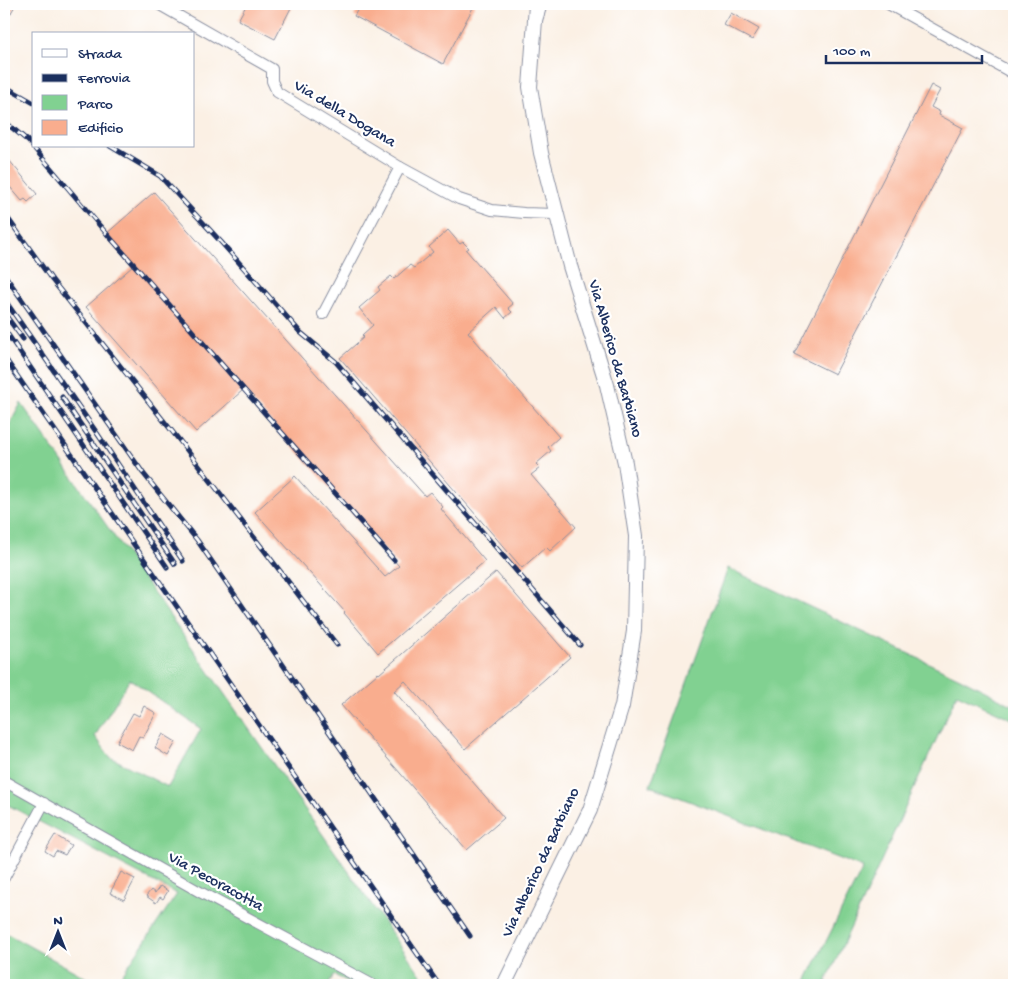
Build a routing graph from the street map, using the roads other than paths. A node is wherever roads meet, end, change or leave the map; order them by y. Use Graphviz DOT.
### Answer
graph roads {
  1 [pos="158,4"];
  2 [pos="536,4"];
  3 [pos="540,4"];
  4 [pos="888,4"];
  5 [pos="535,20"];
  6 [pos="1014,74"];
  7 [pos="400,167"];
  8 [pos="555,214"];
  9 [pos="324,314"];
  10 [pos="4,781"];
  11 [pos="44,803"];
  12 [pos="4,878"];
  13 [pos="373,985"];
  14 [pos="504,985"];
  1 -- 7 [label="street, Via della Dogana"];
  2 -- 5 [label="main road, Via Alberico da Barbiano"];
  3 -- 5 [label="main road, Via Alberico da Barbiano"];
  4 -- 6 [label="street"];
  5 -- 8 [label="main road, Via Alberico da Barbiano"];
  7 -- 8 [label="street, Via della Dogana"];
  7 -- 9 [label="street, Via della Dogana"];
  8 -- 14 [label="main road, Via Alberico da Barbiano"];
  10 -- 11 [label="street, Via Pecoracotta"];
  11 -- 12 [label="street"];
  11 -- 13 [label="street, Via Pecoracotta"];
}
